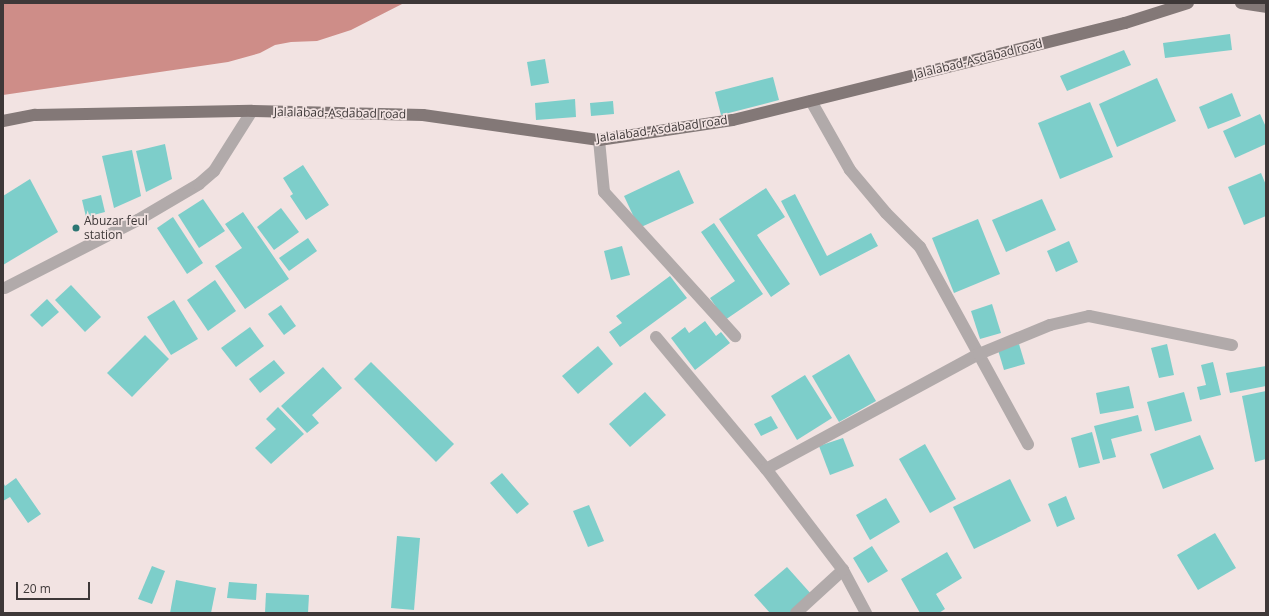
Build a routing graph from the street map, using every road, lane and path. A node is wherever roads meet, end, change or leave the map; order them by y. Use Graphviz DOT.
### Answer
graph roads {
  1 [pos="1188,3"];
  2 [pos="1241,3"];
  3 [pos="1266,7"];
  4 [pos="811,101"];
  5 [pos="252,111"];
  6 [pos="3,120"];
  7 [pos="599,140"];
  8 [pos="5,288"];
  9 [pos="735,336"];
  10 [pos="656,337"];
  11 [pos="1232,345"];
  12 [pos="979,354"];
  13 [pos="1028,444"];
  14 [pos="766,469"];
  15 [pos="843,570"];
  16 [pos="796,613"];
  17 [pos="866,613"];
  1 -- 4 [label="main road, Jalalabad-Asdabad road"];
  2 -- 3 [label="main road"];
  4 -- 7 [label="main road, Jalalabad-Asdabad road"];
  4 -- 12 [label="street"];
  5 -- 6 [label="main road, Jalalabad-Asdabad road"];
  5 -- 7 [label="main road, Jalalabad-Asdabad road"];
  5 -- 8 [label="street"];
  7 -- 9 [label="street"];
  10 -- 14 [label="street"];
  11 -- 12 [label="street"];
  12 -- 13 [label="street"];
  12 -- 14 [label="street"];
  14 -- 15 [label="street"];
  15 -- 16 [label="street"];
  15 -- 17 [label="street"];
}
